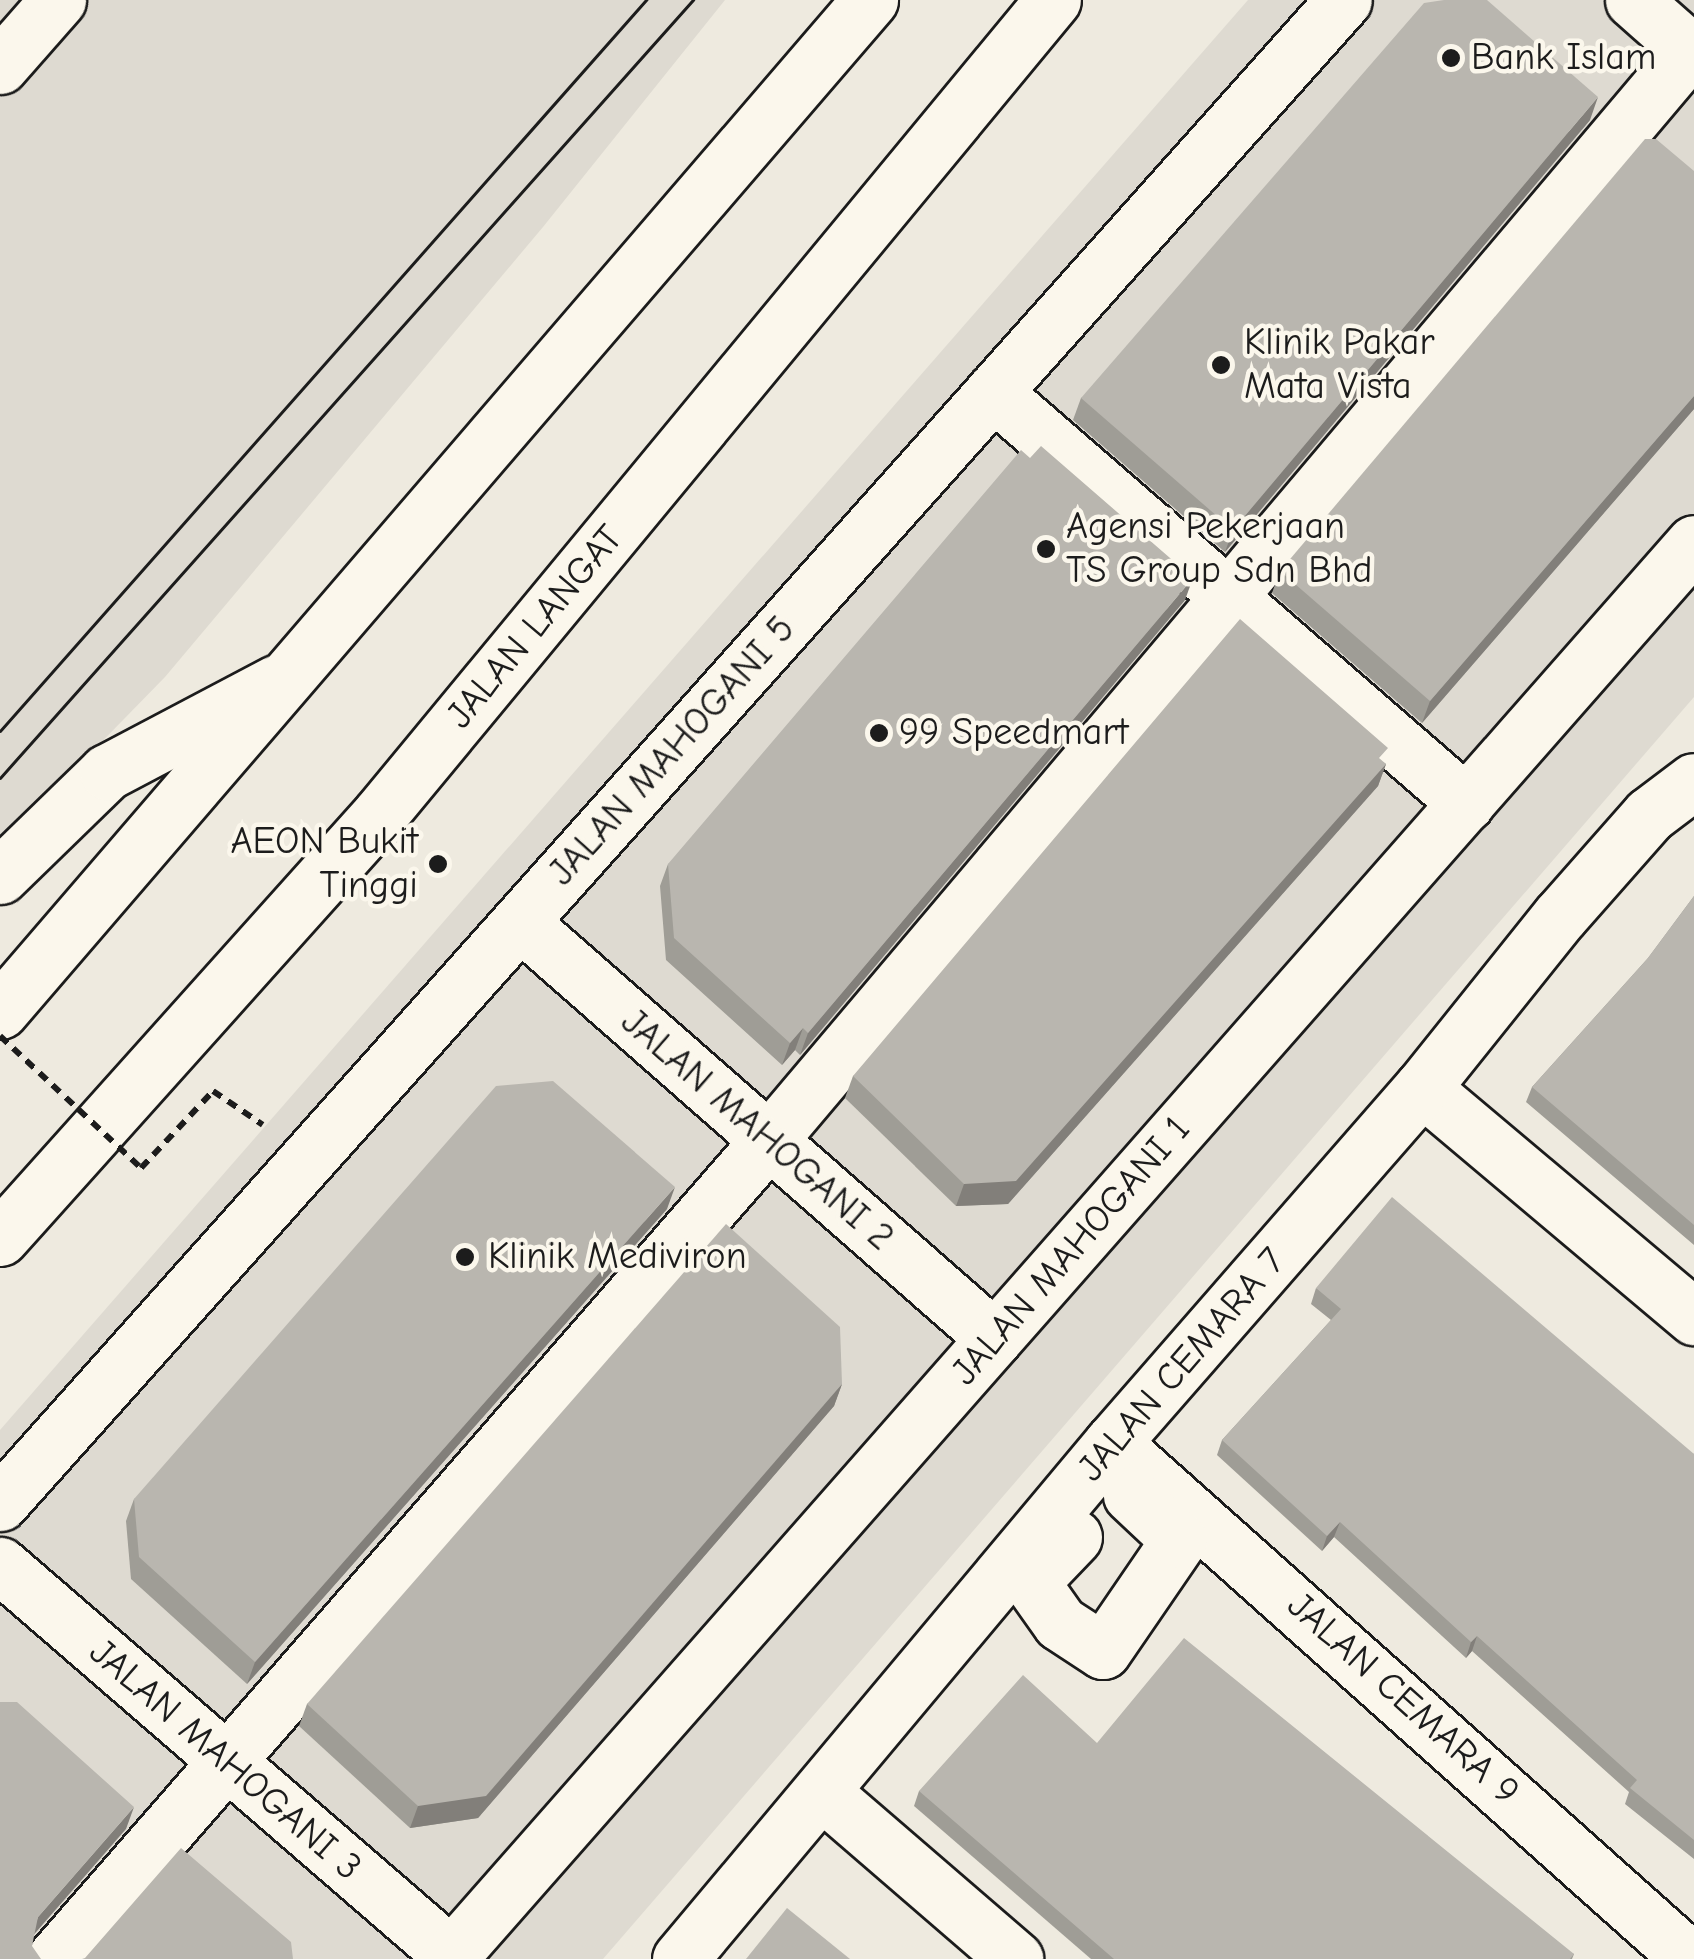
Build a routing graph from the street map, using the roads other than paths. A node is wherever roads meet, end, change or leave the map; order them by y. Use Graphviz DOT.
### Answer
graph roads {
  1 [pos="58,0"];
  2 [pos="870,0"];
  3 [pos="1054,0"];
  4 [pos="1344,0"];
  5 [pos="1634,0"];
  6 [pos="1692,52"];
  7 [pos="0,66"];
  8 [pos="993,392"];
  9 [pos="1694,543"];
  10 [pos="1228,596"];
  11 [pos="276,684"];
  12 [pos="1694,781"];
  13 [pos="1466,803"];
  14 [pos="0,876"];
  15 [pos="520,922"];
  16 [pos="0,1011"];
  17 [pos="1422,1088"];
  18 [pos="769,1140"];
  19 [pos="0,1238"];
  20 [pos="1694,1317"];
  21 [pos="994,1338"];
  22 [pos="1126,1465"];
  23 [pos="0,1503"];
  24 [pos="0,1565"];
  25 [pos="224,1759"];
  26 [pos="823,1793"];
  27 [pos="449,1957"];
  28 [pos="54,1959"];
  29 [pos="680,1959"];
  30 [pos="1015,1959"];
  31 [pos="1690,1959"];
  1 -- 7 [label="main road"];
  2 -- 11 [label="main road"];
  3 -- 19 [label="main road, JALAN LANGAT"];
  4 -- 8 [label="main road, JALAN MAHOGANI 5"];
  5 -- 6 [label="main road"];
  6 -- 10 [label="main road"];
  8 -- 10 [label="main road"];
  8 -- 15 [label="main road, JALAN MAHOGANI 5"];
  9 -- 13 [label="main road, JALAN MAHOGANI 1"];
  10 -- 13 [label="main road"];
  10 -- 18 [label="main road"];
  11 -- 14 [label="main road"];
  11 -- 16 [label="main road"];
  12 -- 17 [label="main road, JALAN CEMARA 7"];
  13 -- 21 [label="main road, JALAN MAHOGANI 1"];
  15 -- 18 [label="main road, JALAN MAHOGANI 2"];
  15 -- 23 [label="main road, JALAN MAHOGANI 5"];
  17 -- 20 [label="main road"];
  17 -- 22 [label="main road, JALAN CEMARA 7"];
  18 -- 21 [label="main road, JALAN MAHOGANI 2"];
  18 -- 25 [label="main road"];
  21 -- 27 [label="main road, JALAN MAHOGANI 1"];
  22 -- 26 [label="main road, JALAN CEMARA 7"];
  22 -- 31 [label="main road, JALAN CEMARA 9"];
  24 -- 25 [label="main road, JALAN MAHOGANI 3"];
  25 -- 27 [label="main road, JALAN MAHOGANI 3"];
  25 -- 28 [label="main road"];
  26 -- 29 [label="main road, JALAN CEMARA 7"];
  26 -- 30 [label="main road"];
}
